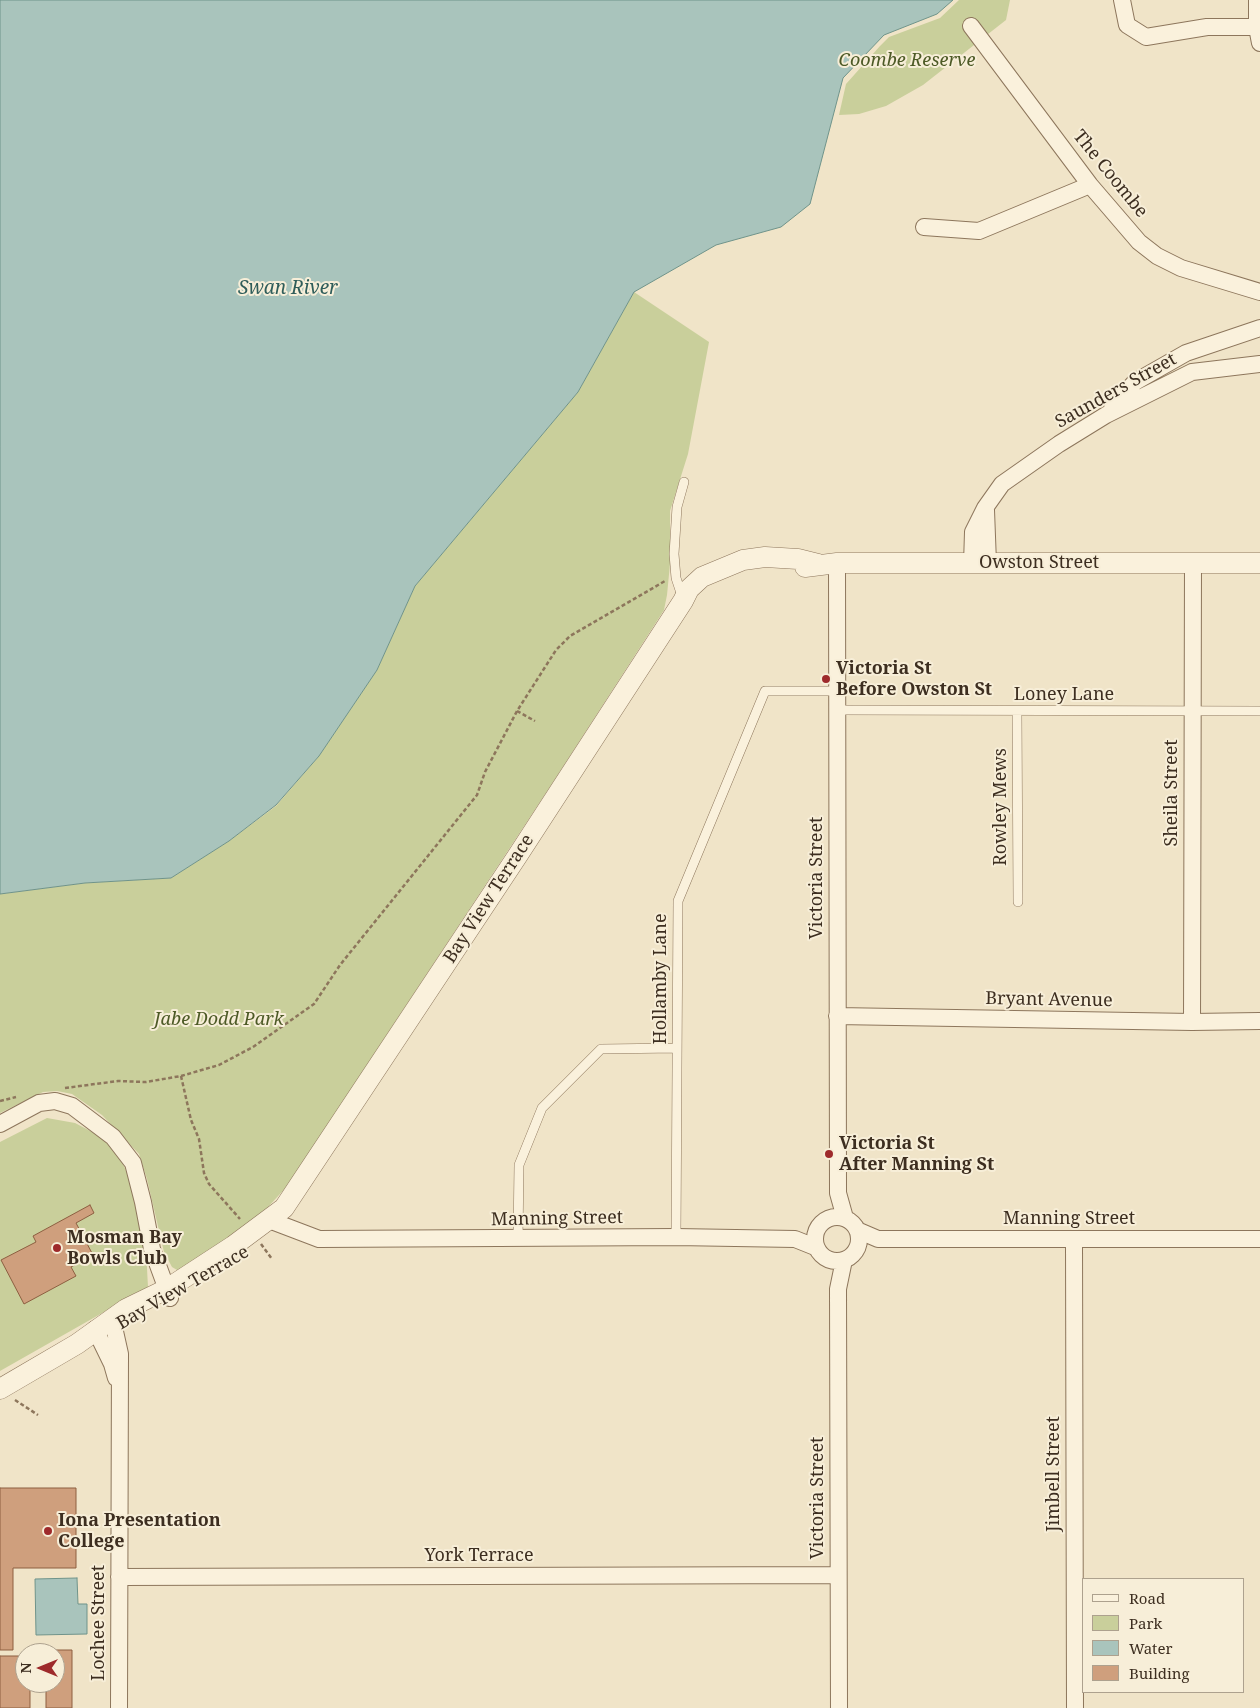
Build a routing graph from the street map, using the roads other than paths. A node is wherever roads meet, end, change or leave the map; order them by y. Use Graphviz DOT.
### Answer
graph roads {
  1 [pos="1122,0"];
  2 [pos="1257,0"];
  3 [pos="971,26"];
  4 [pos="1258,35"];
  5 [pos="1090,185"];
  6 [pos="924,227"];
  7 [pos="1260,292"];
  8 [pos="1260,328"];
  9 [pos="1260,364"];
  10 [pos="1106,415"];
  11 [pos="684,482"];
  12 [pos="1193,563"];
  13 [pos="827,564"];
  14 [pos="980,564"];
  15 [pos="1260,564"];
  16 [pos="722,574"];
  17 [pos="683,601"];
  18 [pos="838,691"];
  19 [pos="838,710"];
  20 [pos="1016,711"];
  21 [pos="1192,711"];
  22 [pos="1260,711"];
  23 [pos="1018,902"];
  24 [pos="837,1016"];
  25 [pos="1260,1021"];
  26 [pos="1192,1022"];
  27 [pos="677,1048"];
  28 [pos="0,1124"];
  29 [pos="838,1193"];
  30 [pos="280,1219"];
  31 [pos="823,1222"];
  32 [pos="851,1224"];
  33 [pos="676,1237"];
  34 [pos="795,1239"];
  35 [pos="878,1239"];
  36 [pos="1074,1239"];
  37 [pos="1260,1239"];
  38 [pos="518,1240"];
  39 [pos="820,1252"];
  40 [pos="850,1256"];
  41 [pos="175,1289"];
  42 [pos="838,1289"];
  43 [pos="105,1328"];
  44 [pos="8,1395"];
  45 [pos="838,1575"];
  46 [pos="119,1577"];
  47 [pos="119,1708"];
  48 [pos="839,1708"];
  49 [pos="1075,1708"];
  1 -- 4 [label="street"];
  2 -- 4 [label="street"];
  3 -- 5 [label="street, The Coombe"];
  5 -- 6 [label="street"];
  5 -- 7 [label="street, The Coombe"];
  8 -- 10 [label="street"];
  9 -- 10 [label="street, Saunders Street"];
  10 -- 14 [label="street, Saunders Street"];
  11 -- 17 [label="lane"];
  12 -- 14 [label="street, Owston Street"];
  12 -- 15 [label="street, Owston Street"];
  12 -- 21 [label="street, Sheila Street"];
  13 -- 14 [label="street, Owston Street"];
  13 -- 16 [label="street, Owston Street"];
  13 -- 18 [label="street, Victoria Street"];
  16 -- 17 [label="street, Bay View Terrace"];
  17 -- 30 [label="street, Bay View Terrace"];
  18 -- 19 [label="street, Victoria Street"];
  18 -- 27 [label="lane, Hollamby Lane"];
  19 -- 20 [label="lane, Loney Lane"];
  19 -- 24 [label="street, Victoria Street"];
  20 -- 21 [label="lane, Loney Lane"];
  20 -- 23 [label="lane, Rowley Mews"];
  21 -- 22 [label="lane, Loney Lane"];
  21 -- 26 [label="street, Sheila Street"];
  24 -- 26 [label="street, Bryant Avenue"];
  24 -- 29 [label="street, Victoria Street"];
  25 -- 26 [label="street, Bryant Avenue"];
  27 -- 33 [label="lane, Hollamby Lane"];
  27 -- 38 [label="lane"];
  28 -- 41 [label="street"];
  29 -- 31 [label="street, Victoria Street"];
  29 -- 32 [label="street, Victoria Street"];
  30 -- 38 [label="street, Manning Street"];
  30 -- 41 [label="street, Bay View Terrace"];
  31 -- 32 [label="street"];
  31 -- 34 [label="street, Manning Street"];
  31 -- 39 [label="street"];
  32 -- 35 [label="street, Manning Street"];
  32 -- 40 [label="street"];
  33 -- 34 [label="street, Manning Street"];
  33 -- 38 [label="street, Manning Street"];
  34 -- 39 [label="street, Manning Street"];
  35 -- 36 [label="street, Manning Street"];
  35 -- 40 [label="street, Manning Street"];
  36 -- 37 [label="street, Manning Street"];
  36 -- 49 [label="street, Jimbell Street"];
  39 -- 40 [label="street"];
  39 -- 42 [label="street, Victoria Street"];
  40 -- 42 [label="street, Victoria Street"];
  41 -- 43 [label="street, Bay View Terrace"];
  42 -- 45 [label="street, Victoria Street"];
  43 -- 44 [label="street, Bay View Terrace"];
  43 -- 46 [label="street, Lochee Street"];
  45 -- 46 [label="street, York Terrace"];
  45 -- 48 [label="street, Victoria Street"];
  46 -- 47 [label="street, Lochee Street"];
}
